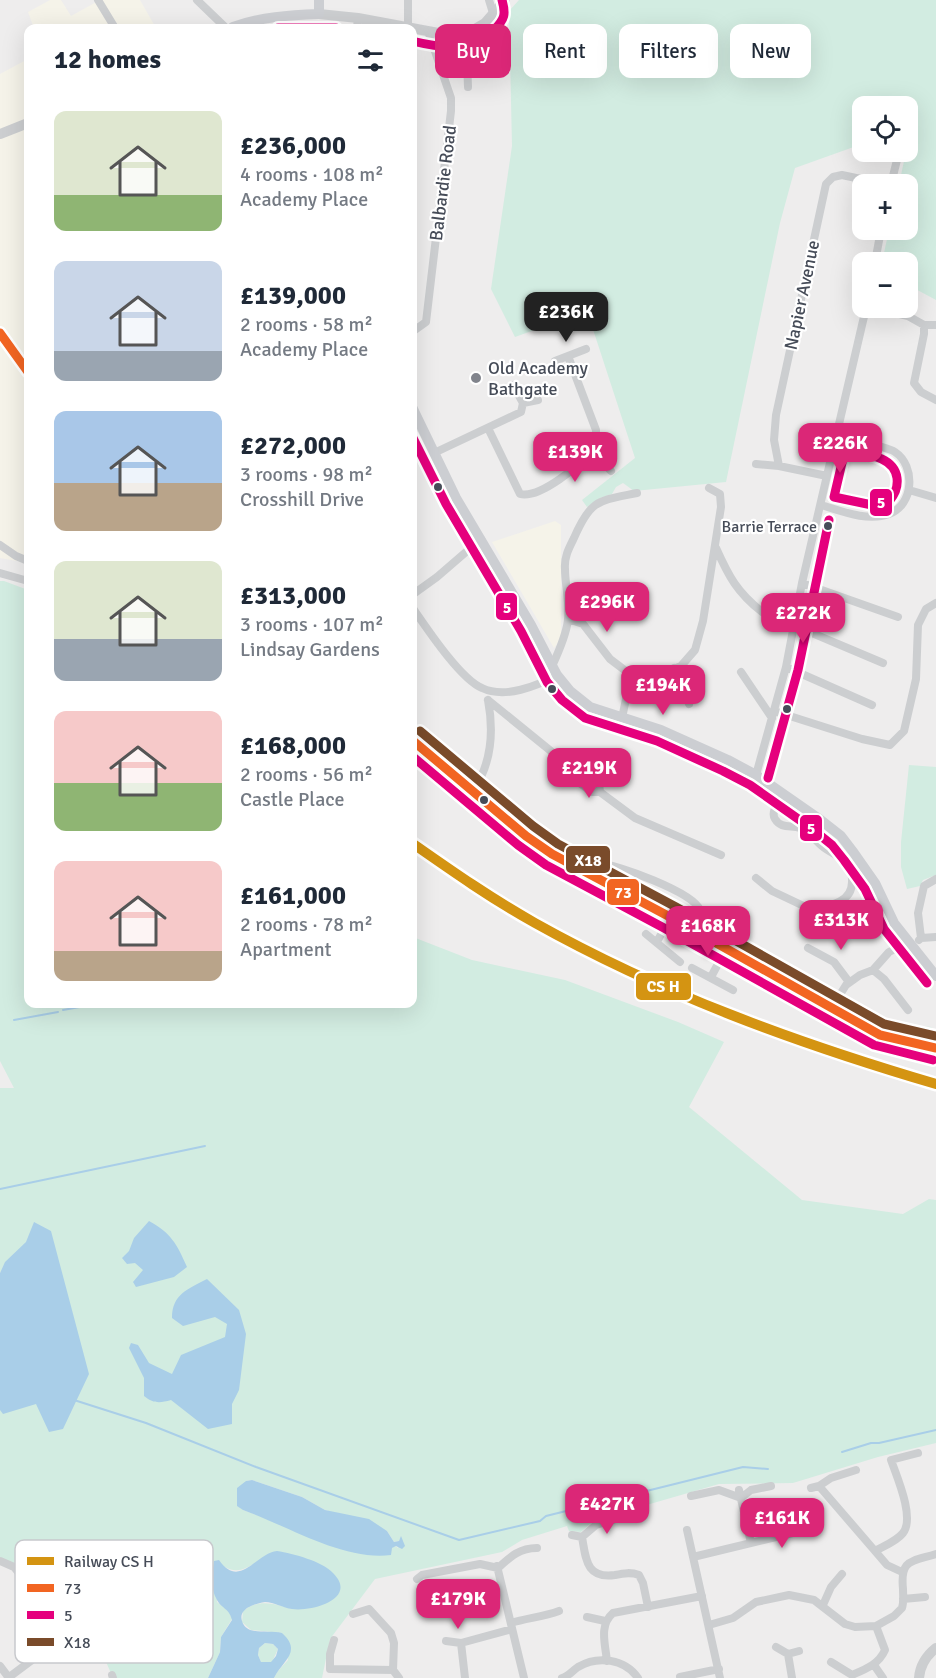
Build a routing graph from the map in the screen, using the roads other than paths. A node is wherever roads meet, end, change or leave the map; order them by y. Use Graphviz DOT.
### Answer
graph roads {
  1 [pos="98,0"];
  2 [pos="197,0"];
  3 [pos="319,0"];
  4 [pos="408,0"];
  5 [pos="489,0"];
  6 [pos="505,0"];
  7 [pos="493,13"];
  8 [pos="319,14"];
  9 [pos="357,23"];
  10 [pos="113,24"];
  11 [pos="225,24"];
  12 [pos="246,24"];
  13 [pos="408,24"];
  14 [pos="483,24"];
  15 [pos="417,29"];
  16 [pos="428,31"];
  17 [pos="435,32"];
  18 [pos="467,78"];
  19 [pos="468,87"];
  20 [pos="24,125"];
  21 [pos="0,134"];
  22 [pos="852,177"];
  23 [pos="864,318"];
  24 [pos="912,318"];
  25 [pos="924,325"];
  26 [pos="936,325"];
  27 [pos="417,328"];
  28 [pos="0,333"];
  29 [pos="586,349"];
  30 [pos="568,356"];
  31 [pos="24,358"];
  32 [pos="555,360"];
  33 [pos="513,385"];
  34 [pos="538,400"];
  35 [pos="936,400"];
  36 [pos="523,404"];
  37 [pos="417,417"];
  38 [pos="488,428"];
  39 [pos="836,436"];
  40 [pos="591,451"];
  41 [pos="434,453"];
  42 [pos="756,464"];
  43 [pos="779,466"];
  44 [pos="611,471"];
  45 [pos="827,476"];
  46 [pos="709,488"];
  47 [pos="909,490"];
  48 [pos="637,493"];
  49 [pos="936,498"];
  50 [pos="821,505"];
  51 [pos="481,539"];
  52 [pos="0,545"];
  53 [pos="716,547"];
  54 [pos="24,559"];
  55 [pos="0,573"];
  56 [pos="24,580"];
  57 [pos="802,584"];
  58 [pos="417,591"];
  59 [pos="936,603"];
  60 [pos="417,614"];
  61 [pos="898,617"];
  62 [pos="568,620"];
  63 [pos="793,625"];
  64 [pos="883,663"];
  65 [pos="786,667"];
  66 [pos="674,668"];
  67 [pos="555,669"];
  68 [pos="741,672"];
  69 [pos="631,675"];
  70 [pos="482,688"];
  71 [pos="488,700"];
  72 [pos="689,704"];
  73 [pos="872,705"];
  74 [pos="773,714"];
  75 [pos="622,718"];
  76 [pos="417,744"];
  77 [pos="756,775"];
  78 [pos="473,791"];
  79 [pos="784,794"];
  80 [pos="720,855"];
  81 [pos="581,870"];
  82 [pos="756,878"];
  83 [pos="936,879"];
  84 [pos="670,917"];
  85 [pos="698,933"];
  86 [pos="646,934"];
  87 [pos="936,937"];
  88 [pos="921,938"];
  89 [pos="657,942"];
  90 [pos="808,948"];
  91 [pos="912,948"];
  92 [pos="726,949"];
  93 [pos="893,950"];
  94 [pos="680,962"];
  95 [pos="692,968"];
  96 [pos="873,970"];
  97 [pos="936,976"];
  98 [pos="711,977"];
  99 [pos="849,982"];
  100 [pos="733,990"];
  101 [pos="831,1009"];
  102 [pos="908,1010"];
  103 [pos="936,1048"];
  104 [pos="918,1453"];
  105 [pos="856,1470"];
  106 [pos="771,1486"];
  107 [pos="740,1494"];
  108 [pos="691,1496"];
  109 [pos="642,1510"];
  110 [pos="797,1532"];
  111 [pos="572,1535"];
  112 [pos="582,1537"];
  113 [pos="678,1538"];
  114 [pos="751,1543"];
  115 [pos="537,1548"];
  116 [pos="875,1551"];
  117 [pos="936,1554"];
  118 [pos="693,1557"];
  119 [pos="0,1561"];
  120 [pos="497,1565"];
  121 [pos="15,1568"];
  122 [pos="902,1572"];
  123 [pos="842,1574"];
  124 [pos="417,1579"];
  125 [pos="702,1596"];
  126 [pos="925,1597"];
  127 [pos="903,1599"];
  128 [pos="823,1605"];
  129 [pos="648,1607"];
  130 [pos="559,1611"];
  131 [pos="353,1614"];
  132 [pos="587,1617"];
  133 [pos="605,1621"];
  134 [pos="709,1625"];
  135 [pos="512,1626"];
  136 [pos="876,1626"];
  137 [pos="334,1640"];
  138 [pos="446,1641"];
  139 [pos="461,1643"];
  140 [pos="776,1647"];
  141 [pos="936,1648"];
  142 [pos="799,1652"];
  143 [pos="788,1654"];
  144 [pos="607,1661"];
  145 [pos="831,1662"];
  146 [pos="29,1663"];
  147 [pos="874,1665"];
  148 [pos="0,1666"];
  149 [pos="718,1669"];
  150 [pos="393,1670"];
  151 [pos="342,1674"];
  152 [pos="680,1677"];
  153 [pos="9,1678"];
  154 [pos="399,1678"];
  155 [pos="465,1678"];
  156 [pos="524,1678"];
  157 [pos="562,1678"];
  158 [pos="638,1678"];
  159 [pos="720,1678"];
  160 [pos="792,1678"];
  161 [pos="883,1678"];
  162 [pos="919,1678"];
  1 -- 10 [label="street"];
  2 -- 11 [label="street"];
  3 -- 8 [label="main road"];
  4 -- 13 [label="street"];
  5 -- 7 [label="street"];
  6 -- 7 [label="street"];
  7 -- 14 [label="street"];
  8 -- 9 [label="street"];
  8 -- 12 [label="main road"];
  15 -- 16 [label="street"];
  16 -- 17 [label="street"];
  16 -- 27 [label="street, Balbardie Road"];
  18 -- 19 [label="street"];
  20 -- 21 [label="street"];
  22 -- 43 [label="street, Napier Avenue"];
  23 -- 39 [label="street"];
  24 -- 25 [label="street"];
  25 -- 26 [label="street"];
  25 -- 35 [label="street"];
  28 -- 31 [label="main road"];
  29 -- 30 [label="street"];
  30 -- 32 [label="street"];
  30 -- 40 [label="street"];
  33 -- 36 [label="street"];
  34 -- 36 [label="street"];
  36 -- 38 [label="street"];
  37 -- 41 [label="main road"];
  38 -- 40 [label="street"];
  38 -- 41 [label="street"];
  39 -- 45 [label="street"];
  39 -- 47 [label="street"];
  40 -- 44 [label="street"];
  41 -- 51 [label="main road"];
  42 -- 43 [label="street"];
  43 -- 45 [label="street"];
  45 -- 50 [label="street"];
  46 -- 53 [label="street"];
  47 -- 49 [label="street"];
  47 -- 50 [label="street"];
  48 -- 62 [label="street"];
  50 -- 57 [label="street"];
  51 -- 58 [label="street"];
  51 -- 67 [label="main road"];
  52 -- 54 [label="street"];
  53 -- 63 [label="street"];
  53 -- 66 [label="street"];
  55 -- 56 [label="street"];
  57 -- 61 [label="street"];
  57 -- 63 [label="street"];
  59 -- 74 [label="street"];
  60 -- 70 [label="street"];
  62 -- 67 [label="street"];
  62 -- 69 [label="street"];
  63 -- 64 [label="street"];
  63 -- 65 [label="street"];
  65 -- 73 [label="street"];
  65 -- 74 [label="street"];
  66 -- 69 [label="street"];
  66 -- 72 [label="street"];
  67 -- 70 [label="street"];
  67 -- 75 [label="main road"];
  68 -- 74 [label="street"];
  69 -- 75 [label="street"];
  70 -- 71 [label="street"];
  71 -- 78 [label="street"];
  71 -- 80 [label="street"];
  74 -- 77 [label="street"];
  75 -- 77 [label="main road"];
  76 -- 78 [label="main road"];
  77 -- 79 [label="main road"];
  78 -- 81 [label="main road"];
  79 -- 82 [label="street"];
  79 -- 91 [label="main road"];
  81 -- 84 [label="main road"];
  81 -- 85 [label="street"];
  83 -- 88 [label="street"];
  84 -- 85 [label="main road"];
  84 -- 89 [label="street"];
  85 -- 92 [label="main road"];
  86 -- 89 [label="street"];
  87 -- 88 [label="street"];
  88 -- 91 [label="street"];
  89 -- 94 [label="street"];
  90 -- 99 [label="street"];
  91 -- 97 [label="main road"];
  92 -- 98 [label="street"];
  92 -- 101 [label="main road"];
  93 -- 96 [label="street"];
  95 -- 98 [label="street"];
  96 -- 99 [label="street"];
  96 -- 102 [label="street"];
  98 -- 100 [label="street"];
  99 -- 101 [label="street"];
  101 -- 103 [label="main road"];
  104 -- 116 [label="street"];
  105 -- 116 [label="street"];
  106 -- 107 [label="street"];
  107 -- 108 [label="street"];
  107 -- 114 [label="street"];
  109 -- 112 [label="street"];
  110 -- 114 [label="street"];
  111 -- 112 [label="street"];
  112 -- 129 [label="street"];
  113 -- 118 [label="street"];
  114 -- 118 [label="street"];
  115 -- 120 [label="street"];
  116 -- 122 [label="street"];
  117 -- 122 [label="street"];
  118 -- 125 [label="street"];
  119 -- 121 [label="street"];
  120 -- 124 [label="street"];
  120 -- 135 [label="street"];
  122 -- 127 [label="street"];
  123 -- 128 [label="street"];
  125 -- 129 [label="street"];
  125 -- 134 [label="street"];
  126 -- 127 [label="street"];
  127 -- 136 [label="street"];
  128 -- 134 [label="street"];
  128 -- 136 [label="street"];
  129 -- 133 [label="street"];
  130 -- 135 [label="street"];
  131 -- 150 [label="street"];
  132 -- 133 [label="street"];
  133 -- 144 [label="street"];
  134 -- 149 [label="street"];
  135 -- 139 [label="street"];
  135 -- 156 [label="street"];
  136 -- 147 [label="street"];
  137 -- 151 [label="street"];
  138 -- 139 [label="street"];
  139 -- 155 [label="street"];
  140 -- 143 [label="street"];
  141 -- 162 [label="street"];
  142 -- 143 [label="street"];
  143 -- 160 [label="street"];
  144 -- 157 [label="street"];
  144 -- 158 [label="street"];
  145 -- 147 [label="street"];
  146 -- 153 [label="street"];
  147 -- 161 [label="street"];
  148 -- 153 [label="street"];
  149 -- 152 [label="street"];
  149 -- 159 [label="street"];
  150 -- 151 [label="street"];
  150 -- 154 [label="street"];
}
